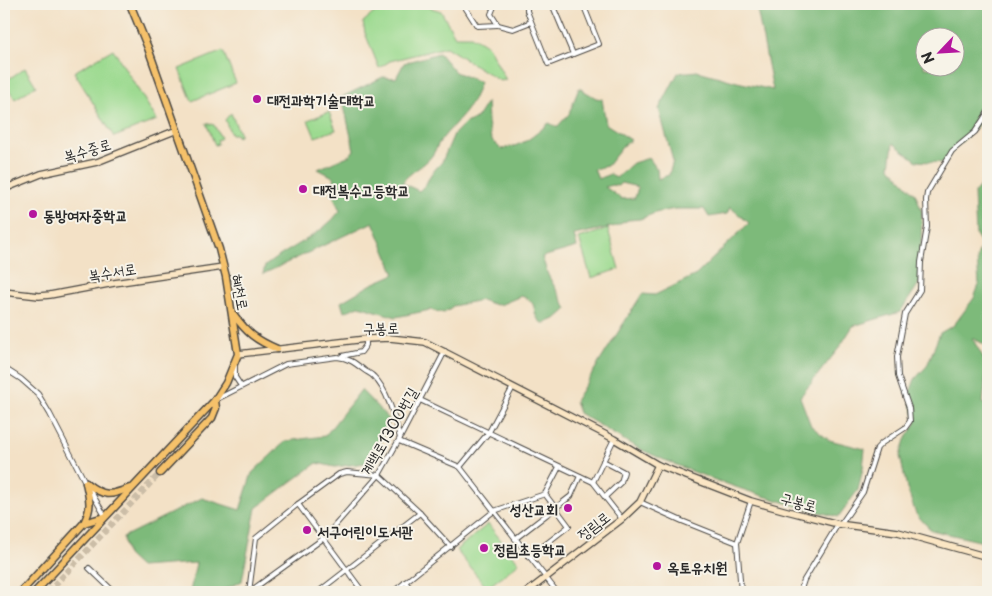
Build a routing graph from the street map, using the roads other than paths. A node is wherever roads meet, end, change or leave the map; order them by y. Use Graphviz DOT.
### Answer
graph roads {
  1 [pos="130,4"];
  2 [pos="463,4"];
  3 [pos="495,4"];
  4 [pos="527,4"];
  5 [pos="552,4"];
  6 [pos="583,4"];
  7 [pos="531,22"];
  8 [pos="498,25"];
  9 [pos="573,54"];
  10 [pos="988,112"];
  11 [pos="177,130"];
  12 [pos="4,189"];
  13 [pos="223,267"];
  14 [pos="4,292"];
  15 [pos="232,313"];
  16 [pos="366,339"];
  17 [pos="277,349"];
  18 [pos="445,351"];
  19 [pos="337,357"];
  20 [pos="237,358"];
  21 [pos="4,368"];
  22 [pos="241,386"];
  23 [pos="513,388"];
  24 [pos="214,400"];
  25 [pos="420,400"];
  26 [pos="490,432"];
  27 [pos="614,439"];
  28 [pos="400,440"];
  29 [pos="603,462"];
  30 [pos="658,466"];
  31 [pos="460,467"];
  32 [pos="559,467"];
  33 [pos="160,474"];
  34 [pos="379,475"];
  35 [pos="580,476"];
  36 [pos="593,482"];
  37 [pos="86,483"];
  38 [pos="132,487"];
  39 [pos="545,494"];
  40 [pos="606,498"];
  41 [pos="752,501"];
  42 [pos="640,502"];
  43 [pos="298,504"];
  44 [pos="556,508"];
  45 [pos="494,511"];
  46 [pos="420,514"];
  47 [pos="105,516"];
  48 [pos="622,519"];
  49 [pos="84,524"];
  50 [pos="840,524"];
  51 [pos="324,538"];
  52 [pos="516,539"];
  53 [pos="737,543"];
  54 [pos="451,547"];
  55 [pos="530,557"];
  56 [pos="988,557"];
  57 [pos="89,568"];
  58 [pos="347,570"];
  59 [pos="546,578"];
  60 [pos="405,582"];
  61 [pos="21,592"];
  62 [pos="35,592"];
  63 [pos="112,592"];
  64 [pos="249,592"];
  65 [pos="318,592"];
  66 [pos="364,592"];
  67 [pos="393,592"];
  68 [pos="414,592"];
  69 [pos="528,592"];
  70 [pos="557,592"];
  71 [pos="741,592"];
  72 [pos="800,592"];
  1 -- 11 [label="main road, 혜천로"];
  2 -- 8 [label="street"];
  3 -- 8 [label="street"];
  4 -- 7 [label="street"];
  5 -- 9 [label="street"];
  6 -- 9 [label="street"];
  7 -- 8 [label="street"];
  7 -- 9 [label="street"];
  10 -- 50 [label="street"];
  11 -- 12 [label="street, 복수중로"];
  11 -- 13 [label="main road, 혜천로"];
  13 -- 14 [label="street, 복수서로"];
  13 -- 15 [label="main road, 혜천로"];
  15 -- 17 [label="main road"];
  15 -- 20 [label="main road, 혜천로"];
  16 -- 17 [label="street, 구봉로"];
  16 -- 18 [label="street, 구봉로"];
  16 -- 19 [label="street"];
  17 -- 20 [label="street, 구봉로"];
  18 -- 23 [label="street, 구봉로"];
  18 -- 25 [label="street, 계백로1300번길"];
  19 -- 22 [label="street"];
  19 -- 28 [label="street"];
  20 -- 22 [label="street"];
  20 -- 24 [label="main road"];
  21 -- 37 [label="street"];
  22 -- 24 [label="street"];
  23 -- 26 [label="street"];
  23 -- 27 [label="street, 구봉로"];
  24 -- 33 [label="main road"];
  24 -- 38 [label="main road"];
  25 -- 26 [label="street"];
  25 -- 28 [label="street, 계백로1300번길"];
  26 -- 31 [label="street"];
  26 -- 32 [label="street"];
  27 -- 29 [label="street"];
  27 -- 30 [label="street, 구봉로"];
  28 -- 31 [label="street"];
  28 -- 34 [label="street, 계백로1300번길"];
  29 -- 36 [label="street"];
  29 -- 40 [label="street"];
  30 -- 41 [label="street, 구봉로"];
  30 -- 42 [label="street, 정림로"];
  31 -- 45 [label="street"];
  32 -- 35 [label="street"];
  32 -- 39 [label="street"];
  34 -- 43 [label="street"];
  34 -- 46 [label="street"];
  34 -- 51 [label="street, 계백로1300번길"];
  35 -- 36 [label="street"];
  35 -- 44 [label="street"];
  36 -- 40 [label="street"];
  37 -- 38 [label="main road"];
  37 -- 47 [label="street"];
  37 -- 49 [label="main road"];
  38 -- 47 [label="main road"];
  39 -- 44 [label="street, 정림로"];
  39 -- 45 [label="street"];
  40 -- 48 [label="street"];
  41 -- 50 [label="street, 구봉로"];
  41 -- 53 [label="street"];
  42 -- 48 [label="street, 정림로"];
  42 -- 53 [label="street"];
  43 -- 51 [label="street"];
  43 -- 64 [label="street"];
  44 -- 52 [label="street"];
  44 -- 55 [label="street, 정림로"];
  45 -- 52 [label="street"];
  45 -- 54 [label="street"];
  46 -- 54 [label="street"];
  46 -- 58 [label="street"];
  47 -- 49 [label="main road"];
  47 -- 62 [label="main road"];
  48 -- 59 [label="street, 정림로"];
  49 -- 61 [label="main road"];
  50 -- 56 [label="street, 구봉로"];
  50 -- 72 [label="street"];
  51 -- 58 [label="street"];
  51 -- 64 [label="street, 계백로1300번길"];
  52 -- 55 [label="street"];
  53 -- 71 [label="street"];
  54 -- 60 [label="street"];
  55 -- 59 [label="street"];
  57 -- 63 [label="street"];
  58 -- 65 [label="street"];
  58 -- 66 [label="street"];
  59 -- 69 [label="street, 정림로"];
  59 -- 70 [label="street"];
  60 -- 67 [label="street"];
  60 -- 68 [label="street"];
}
